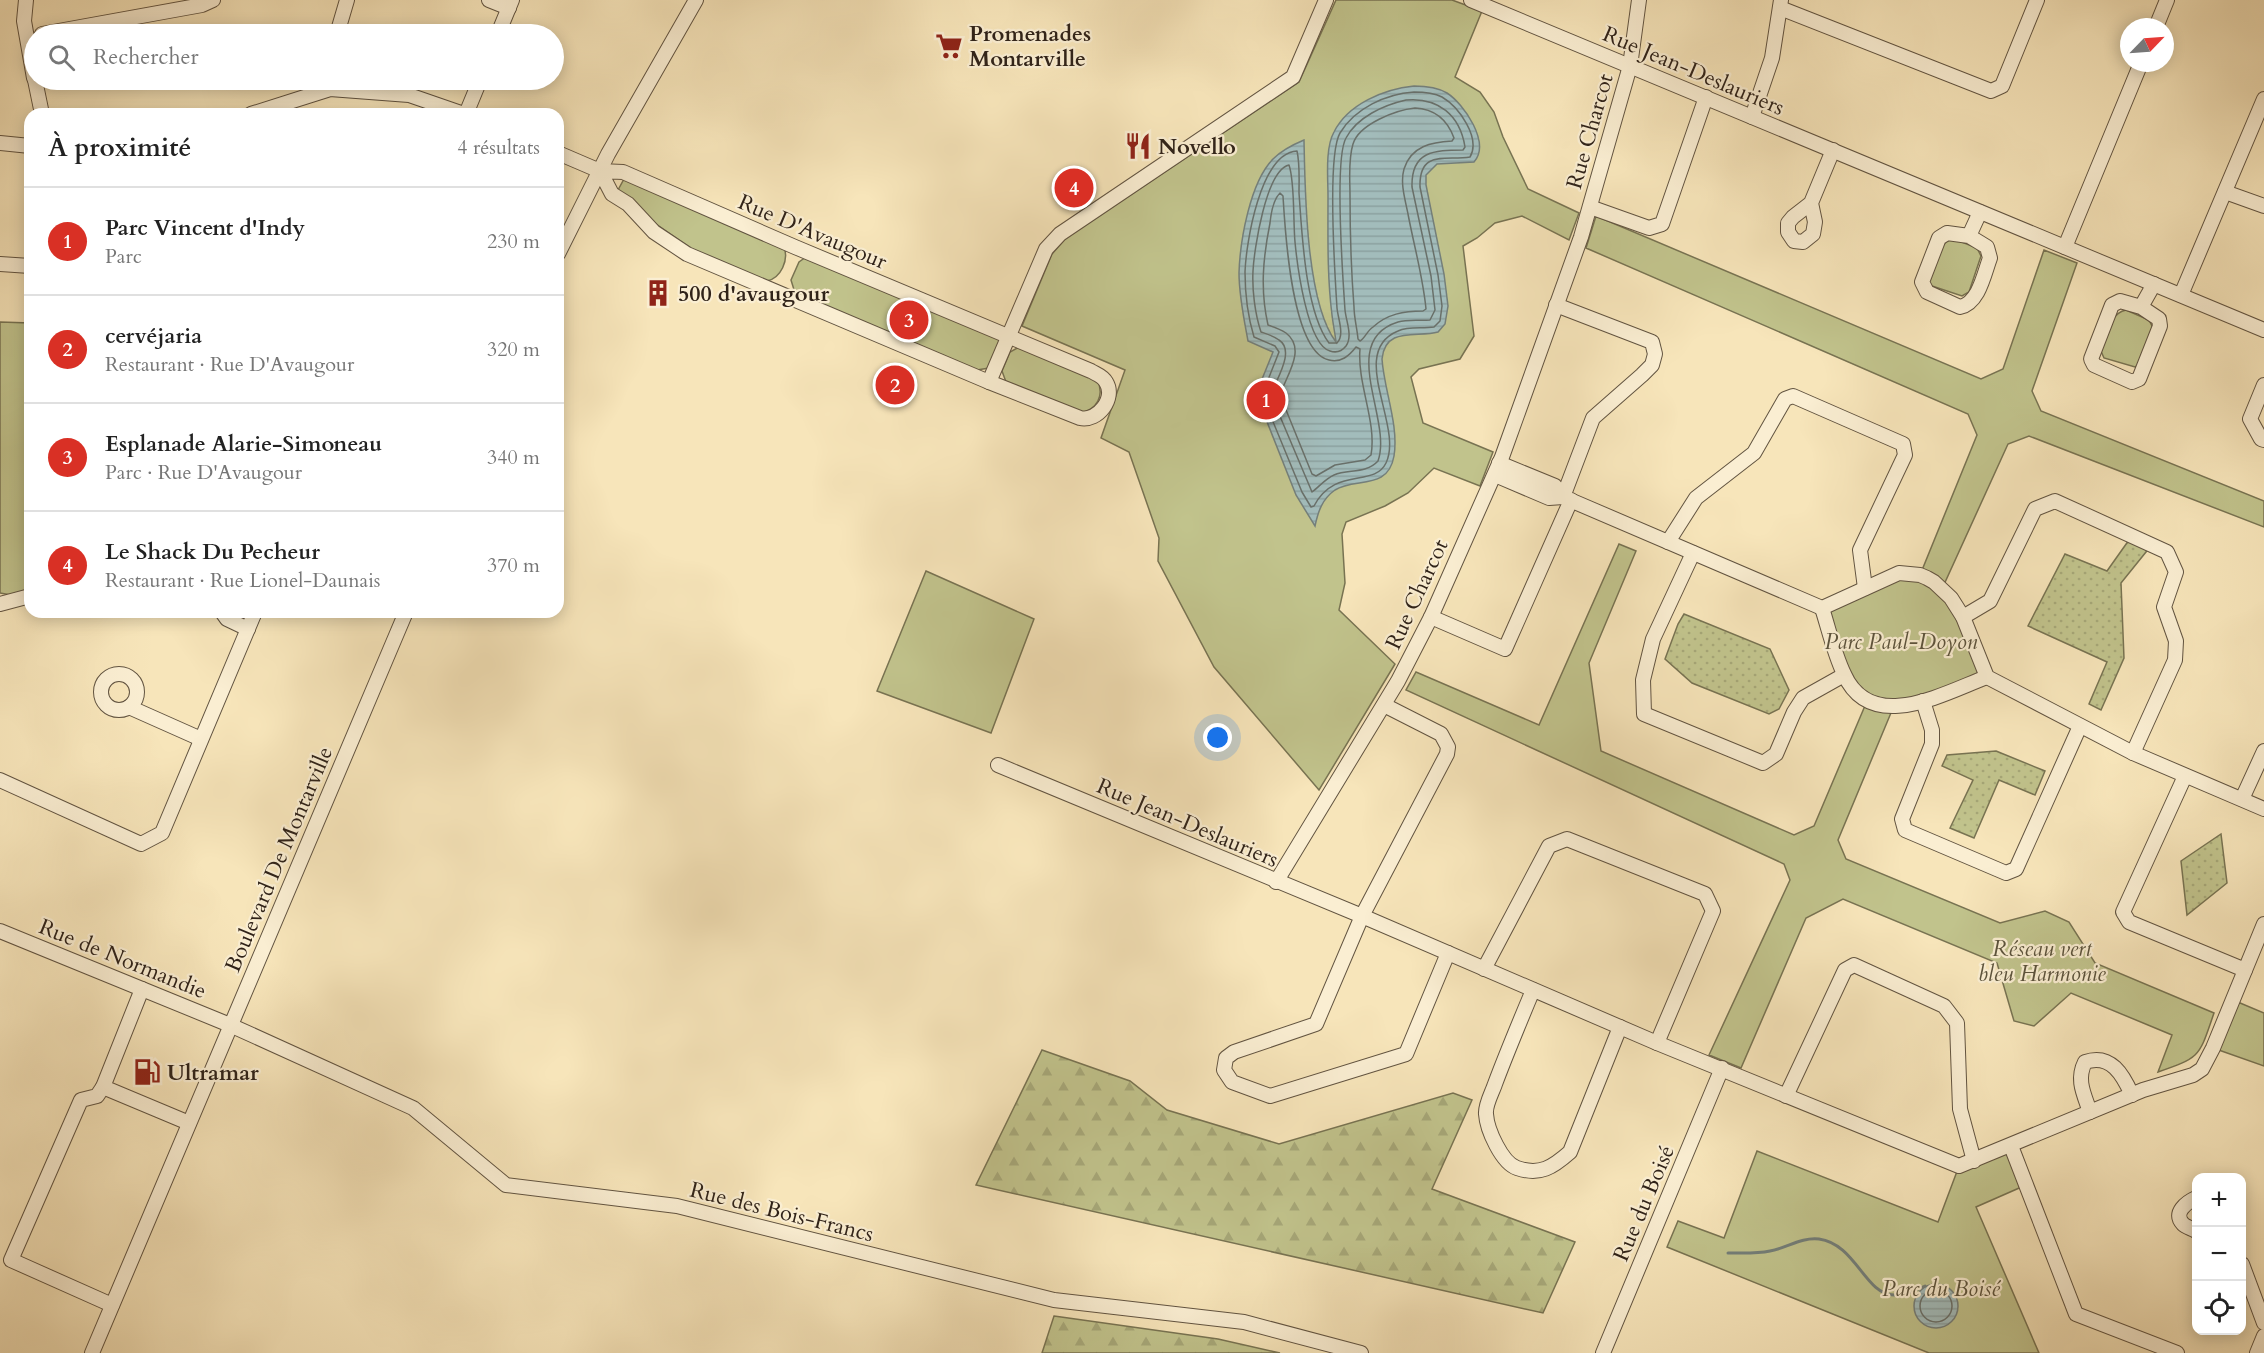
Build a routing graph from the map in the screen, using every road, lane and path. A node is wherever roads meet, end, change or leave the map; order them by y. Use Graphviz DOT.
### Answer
graph roads {
  1 [pos="26,0"];
  2 [pos="213,0"];
  3 [pos="347,0"];
  4 [pos="489,0"];
  5 [pos="696,0"];
  6 [pos="1326,0"];
  7 [pos="1472,0"];
  8 [pos="1639,0"];
  9 [pos="2037,0"];
  10 [pos="2167,0"];
  11 [pos="510,4"];
  12 [pos="1781,4"];
  13 [pos="2160,18"];
  14 [pos="25,24"];
  15 [pos="97,24"];
  16 [pos="340,24"];
  17 [pos="502,24"];
  18 [pos="1630,66"];
  19 [pos="2137,72"];
  20 [pos="37,90"];
  21 [pos="314,90"];
  22 [pos="373,90"];
  23 [pos="476,90"];
  24 [pos="1706,98"];
  25 [pos="2264,99"];
  26 [pos="41,108"];
  27 [pos="267,108"];
  28 [pos="447,108"];
  29 [pos="468,108"];
  30 [pos="1752,117"];
  31 [pos="0,143"];
  32 [pos="24,145"];
  33 [pos="1833,150"];
  34 [pos="564,156"];
  35 [pos="600,171"];
  36 [pos="2225,192"];
  37 [pos="1811,203"];
  38 [pos="2264,206"];
  39 [pos="1590,207"];
  40 [pos="1980,212"];
  41 [pos="1969,236"];
  42 [pos="564,242"];
  43 [pos="2065,247"];
  44 [pos="0,264"];
  45 [pos="24,266"];
  46 [pos="2154,284"];
  47 [pos="2181,295"];
  48 [pos="1556,305"];
  49 [pos="2141,307"];
  50 [pos="2264,330"];
  51 [pos="1008,337"];
  52 [pos="989,382"];
  53 [pos="2264,385"];
  54 [pos="2264,440"];
  55 [pos="1497,469"];
  56 [pos="1567,499"];
  57 [pos="1668,542"];
  58 [pos="1693,552"];
  59 [pos="1865,588"];
  60 [pos="24,598"];
  61 [pos="1,608"];
  62 [pos="1822,608"];
  63 [pos="1431,617"];
  64 [pos="1963,617"];
  65 [pos="226,618"];
  66 [pos="253,618"];
  67 [pos="403,618"];
  68 [pos="248,629"];
  69 [pos="1844,675"];
  70 [pos="1987,677"];
  71 [pos="1923,701"];
  72 [pos="1384,705"];
  73 [pos="129,707"];
  74 [pos="2080,726"];
  75 [pos="201,739"];
  76 [pos="2264,751"];
  77 [pos="2133,753"];
  78 [pos="998,765"];
  79 [pos="2185,776"];
  80 [pos="0,780"];
  81 [pos="2242,799"];
  82 [pos="2264,809"];
  83 [pos="1276,882"];
  84 [pos="1362,916"];
  85 [pos="2264,924"];
  86 [pos="0,931"];
  87 [pos="1448,953"];
  88 [pos="1484,969"];
  89 [pos="2246,970"];
  90 [pos="142,989"];
  91 [pos="1533,990"];
  92 [pos="230,1025"];
  93 [pos="1620,1027"];
  94 [pos="1657,1043"];
  95 [pos="1722,1068"];
  96 [pos="103,1087"];
  97 [pos="2132,1095"];
  98 [pos="1786,1096"];
  99 [pos="2090,1112"];
  100 [pos="189,1123"];
  101 [pos="2011,1146"];
  102 [pos="1974,1161"];
  103 [pos="2192,1200"];
  104 [pos="2192,1229"];
  105 [pos="5,1258"];
  106 [pos="2246,1277"];
  107 [pos="112,1305"];
  108 [pos="2264,1323"];
  109 [pos="2264,1336"];
  110 [pos="92,1353"];
  111 [pos="1361,1353"];
  112 [pos="1603,1353"];
  113 [pos="2177,1353"];
  114 [pos="2257,1353"];
  1 -- 14 [label="street"];
  2 -- 15 [label="street"];
  3 -- 16 [label="street"];
  4 -- 11 [label="street"];
  5 -- 35 [label="street"];
  6 -- 51 [label="street"];
  7 -- 18 [label="street, Rue Jean-Deslauriers"];
  8 -- 18 [label="street, Rue Charcot"];
  9 -- 12 [label="street"];
  10 -- 13 [label="street"];
  11 -- 17 [label="street"];
  12 -- 30 [label="street"];
  18 -- 24 [label="street, Rue Jean-Deslauriers"];
  18 -- 39 [label="street, Rue Charcot"];
  19 -- 43 [label="street"];
  20 -- 26 [label="street"];
  21 -- 27 [label="street"];
  22 -- 28 [label="street"];
  23 -- 29 [label="street"];
  24 -- 30 [label="street, Rue Jean-Deslauriers"];
  24 -- 39 [label="street"];
  25 -- 36 [label="street"];
  30 -- 33 [label="street, Rue Jean-Deslauriers"];
  31 -- 32 [label="street"];
  33 -- 37 [label="street"];
  33 -- 40 [label="street, Rue Jean-Deslauriers"];
  34 -- 35 [label="street, Rue D'Avaugour"];
  35 -- 42 [label="street"];
  35 -- 51 [label="street, Rue D'Avaugour"];
  35 -- 52 [label="street"];
  36 -- 38 [label="street"];
  36 -- 47 [label="street"];
  39 -- 48 [label="street, Rue Charcot"];
  40 -- 41 [label="street"];
  40 -- 43 [label="street, Rue Jean-Deslauriers"];
  41 -- 41 [label="street"];
  43 -- 46 [label="street, Rue Jean-Deslauriers"];
  44 -- 45 [label="street"];
  46 -- 47 [label="street, Rue Jean-Deslauriers"];
  46 -- 49 [label="street"];
  47 -- 50 [label="street, Rue Jean-Deslauriers"];
  48 -- 55 [label="street, Rue Charcot"];
  48 -- 56 [label="street"];
  49 -- 49 [label="street"];
  51 -- 52 [label="street"];
  51 -- 52 [label="street, Rue D'Avaugour"];
  53 -- 54 [label="street"];
  55 -- 56 [label="street"];
  55 -- 63 [label="street, Rue Charcot"];
  56 -- 57 [label="street"];
  56 -- 63 [label="street"];
  57 -- 58 [label="street"];
  57 -- 59 [label="street"];
  58 -- 62 [label="street"];
  58 -- 69 [label="street"];
  59 -- 62 [label="street"];
  59 -- 64 [label="street"];
  60 -- 61 [label="street"];
  62 -- 69 [label="street"];
  63 -- 72 [label="street, Rue Charcot"];
  64 -- 70 [label="street"];
  64 -- 77 [label="street"];
  65 -- 68 [label="street"];
  66 -- 68 [label="street"];
  67 -- 92 [label="street, Boulevard De Montarville"];
  68 -- 75 [label="street"];
  69 -- 71 [label="street"];
  70 -- 71 [label="street"];
  70 -- 74 [label="street"];
  71 -- 74 [label="street"];
  72 -- 83 [label="street, Rue Charcot"];
  72 -- 84 [label="street"];
  73 -- 75 [label="street"];
  74 -- 77 [label="street"];
  75 -- 80 [label="street"];
  76 -- 81 [label="street"];
  77 -- 79 [label="street"];
  78 -- 83 [label="street, Rue Jean-Deslauriers"];
  79 -- 81 [label="street"];
  79 -- 89 [label="street"];
  81 -- 82 [label="street"];
  83 -- 84 [label="street, Rue Jean-Deslauriers"];
  84 -- 87 [label="street, Rue Jean-Deslauriers"];
  84 -- 87 [label="street"];
  85 -- 89 [label="street, Rue Jean-Deslauriers"];
  86 -- 90 [label="street, Rue de Normandie"];
  87 -- 88 [label="street, Rue Jean-Deslauriers"];
  88 -- 91 [label="street, Rue Jean-Deslauriers"];
  88 -- 94 [label="street"];
  89 -- 97 [label="street, Rue Jean-Deslauriers"];
  90 -- 92 [label="street, Rue de Normandie"];
  90 -- 96 [label="street"];
  91 -- 93 [label="street, Rue Jean-Deslauriers"];
  91 -- 93 [label="street"];
  92 -- 100 [label="street, Boulevard De Montarville"];
  92 -- 111 [label="street, Rue des Bois-Francs"];
  93 -- 94 [label="street, Rue Jean-Deslauriers"];
  94 -- 95 [label="street, Rue Jean-Deslauriers"];
  95 -- 98 [label="street, Rue Jean-Deslauriers"];
  95 -- 112 [label="street, Rue du Boisé"];
  96 -- 100 [label="street"];
  96 -- 105 [label="street"];
  97 -- 99 [label="street, Rue Jean-Deslauriers"];
  97 -- 99 [label="street"];
  98 -- 102 [label="street, Rue Jean-Deslauriers"];
  98 -- 102 [label="street"];
  99 -- 101 [label="street, Rue Jean-Deslauriers"];
  100 -- 107 [label="street, Boulevard De Montarville"];
  101 -- 102 [label="street, Rue Jean-Deslauriers"];
  101 -- 113 [label="street"];
  103 -- 104 [label="street"];
  105 -- 107 [label="street"];
  106 -- 108 [label="street"];
  107 -- 110 [label="street, Boulevard De Montarville"];
  109 -- 114 [label="street"];
}
